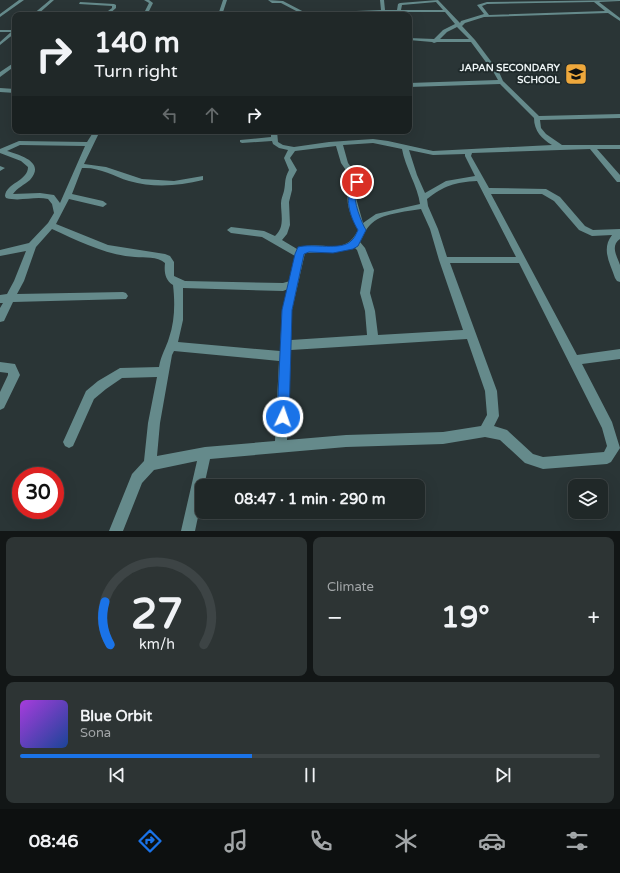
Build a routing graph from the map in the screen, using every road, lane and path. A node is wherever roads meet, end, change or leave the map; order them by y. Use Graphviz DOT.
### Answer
graph roads {
  1 [pos="22,0"];
  2 [pos="52,0"];
  3 [pos="146,0"];
  4 [pos="225,0"];
  5 [pos="270,0"];
  6 [pos="382,0"];
  7 [pos="594,0"];
  8 [pos="620,0"];
  9 [pos="429,1"];
  10 [pos="82,2"];
  11 [pos="116,3"];
  12 [pos="399,10"];
  13 [pos="383,11"];
  14 [pos="446,11"];
  15 [pos="38,12"];
  16 [pos="70,12"];
  17 [pos="110,12"];
  18 [pos="147,12"];
  19 [pos="221,12"];
  20 [pos="304,12"];
  21 [pos="344,12"];
  22 [pos="609,12"];
  23 [pos="0,16"];
  24 [pos="484,16"];
  25 [pos="457,17"];
  26 [pos="620,20"];
  27 [pos="459,25"];
  28 [pos="0,31"];
  29 [pos="12,31"];
  30 [pos="12,34"];
  31 [pos="412,39"];
  32 [pos="473,41"];
  33 [pos="434,42"];
  34 [pos="0,44"];
  35 [pos="12,66"];
  36 [pos="0,75"];
  37 [pos="501,82"];
  38 [pos="412,85"];
  39 [pos="3,90"];
  40 [pos="0,98"];
  41 [pos="620,116"];
  42 [pos="537,118"];
  43 [pos="95,134"];
  44 [pos="274,134"];
  45 [pos="274,140"];
  46 [pos="242,141"];
  47 [pos="90,144"];
  48 [pos="339,144"];
  49 [pos="561,147"];
  50 [pos="592,147"];
  51 [pos="620,147"];
  52 [pos="405,149"];
  53 [pos="292,150"];
  54 [pos="0,151"];
  55 [pos="469,151"];
  56 [pos="80,166"];
  57 [pos="200,178"];
  58 [pos="479,178"];
  59 [pos="620,180"];
  60 [pos="487,191"];
  61 [pos="69,196"];
  62 [pos="423,202"];
  63 [pos="103,204"];
  64 [pos="58,213"];
  65 [pos="51,225"];
  66 [pos="231,230"];
  67 [pos="362,230"];
  68 [pos="620,233"];
  69 [pos="275,241"];
  70 [pos="355,243"];
  71 [pos="32,246"];
  72 [pos="0,253"];
  73 [pos="300,254"];
  74 [pos="443,260"];
  75 [pos="522,260"];
  76 [pos="620,278"];
  77 [pos="178,283"];
  78 [pos="294,283"];
  79 [pos="122,296"];
  80 [pos="11,298"];
  81 [pos="0,299"];
  82 [pos="0,318"];
  83 [pos="470,334"];
  84 [pos="373,340"];
  85 [pos="285,345"];
  86 [pos="172,346"];
  87 [pos="620,354"];
  88 [pos="285,356"];
  89 [pos="575,360"];
  90 [pos="0,367"];
  91 [pos="163,372"];
  92 [pos="0,404"];
  93 [pos="485,431"];
  94 [pos="70,442"];
  95 [pos="281,447"];
  96 [pos="205,453"];
  97 [pos="150,464"];
  98 [pos="116,531"];
  99 [pos="188,531"];
  1 -- 23 [label="street"];
  2 -- 15 [label="street"];
  3 -- 18 [label="street"];
  4 -- 19 [label="street"];
  5 -- 20 [label="street"];
  6 -- 13 [label="street"];
  7 -- 8 [label="street"];
  7 -- 22 [label="street"];
  7 -- 24 [label="street"];
  9 -- 12 [label="street"];
  9 -- 14 [label="street"];
  10 -- 11 [label="street"];
  10 -- 16 [label="street"];
  11 -- 17 [label="street"];
  12 -- 13 [label="street"];
  12 -- 14 [label="street"];
  13 -- 21 [label="street"];
  14 -- 25 [label="street"];
  22 -- 24 [label="street"];
  22 -- 26 [label="street"];
  24 -- 25 [label="street"];
  24 -- 27 [label="street"];
  25 -- 27 [label="street"];
  27 -- 32 [label="street"];
  27 -- 33 [label="street"];
  28 -- 29 [label="street"];
  30 -- 34 [label="street"];
  31 -- 33 [label="street"];
  32 -- 33 [label="street"];
  32 -- 37 [label="street"];
  35 -- 36 [label="street"];
  37 -- 38 [label="street"];
  37 -- 42 [label="street"];
  39 -- 40 [label="street"];
  41 -- 42 [label="street"];
  42 -- 49 [label="street"];
  43 -- 47 [label="street"];
  44 -- 45 [label="street"];
  45 -- 46 [label="street"];
  45 -- 53 [label="street"];
  47 -- 54 [label="street"];
  47 -- 56 [label="street"];
  48 -- 52 [label="street"];
  48 -- 53 [label="street"];
  48 -- 67 [label="street"];
  49 -- 50 [label="street"];
  49 -- 55 [label="street"];
  50 -- 51 [label="street"];
  50 -- 59 [label="street"];
  52 -- 55 [label="street"];
  52 -- 62 [label="street"];
  53 -- 69 [label="street"];
  54 -- 64 [label="street"];
  55 -- 58 [label="street"];
  56 -- 57 [label="street"];
  56 -- 61 [label="street"];
  58 -- 60 [label="street"];
  58 -- 62 [label="street"];
  60 -- 68 [label="street"];
  60 -- 75 [label="street"];
  61 -- 63 [label="street"];
  61 -- 64 [label="street"];
  62 -- 67 [label="street"];
  62 -- 74 [label="street"];
  64 -- 65 [label="street"];
  65 -- 71 [label="street"];
  65 -- 77 [label="street"];
  66 -- 69 [label="street"];
  67 -- 70 [label="street"];
  68 -- 76 [label="street"];
  69 -- 73 [label="street"];
  70 -- 73 [label="street"];
  70 -- 84 [label="street"];
  71 -- 72 [label="street"];
  71 -- 80 [label="street"];
  73 -- 78 [label="street"];
  74 -- 75 [label="street"];
  74 -- 83 [label="street"];
  75 -- 89 [label="street"];
  77 -- 78 [label="street"];
  77 -- 86 [label="street"];
  78 -- 85 [label="street"];
  79 -- 80 [label="street"];
  80 -- 81 [label="street"];
  80 -- 82 [label="street"];
  83 -- 84 [label="street"];
  83 -- 93 [label="street"];
  84 -- 85 [label="street"];
  85 -- 88 [label="street"];
  86 -- 88 [label="street"];
  86 -- 91 [label="street"];
  87 -- 89 [label="street"];
  88 -- 95 [label="street"];
  89 -- 93 [label="street"];
  90 -- 92 [label="street"];
  91 -- 94 [label="street"];
  91 -- 97 [label="street"];
  93 -- 95 [label="street"];
  95 -- 96 [label="street"];
  96 -- 97 [label="street"];
  96 -- 99 [label="street"];
  97 -- 98 [label="street"];
}
